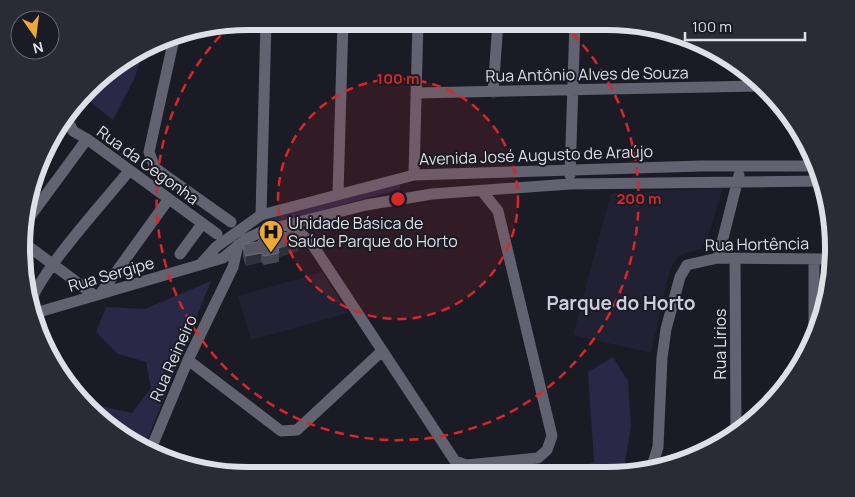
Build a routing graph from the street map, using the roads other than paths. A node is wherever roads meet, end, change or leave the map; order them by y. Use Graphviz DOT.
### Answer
graph roads {
  1 [pos="266,30"];
  2 [pos="343,30"];
  3 [pos="418,30"];
  4 [pos="497,30"];
  5 [pos="575,30"];
  6 [pos="173,44"];
  7 [pos="753,86"];
  8 [pos="571,91"];
  9 [pos="493,92"];
  10 [pos="416,93"];
  11 [pos="69,123"];
  12 [pos="87,139"];
  13 [pos="742,166"];
  14 [pos="808,166"];
  15 [pos="129,170"];
  16 [pos="414,175"];
  17 [pos="570,178"];
  18 [pos="737,180"];
  19 [pos="814,181"];
  20 [pos="508,189"];
  21 [pos="482,191"];
  22 [pos="338,194"];
  23 [pos="168,200"];
  24 [pos="498,211"];
  25 [pos="33,212"];
  26 [pos="256,217"];
  27 [pos="313,218"];
  28 [pos="231,222"];
  29 [pos="202,224"];
  30 [pos="287,225"];
  31 [pos="218,234"];
  32 [pos="312,244"];
  33 [pos="238,245"];
  34 [pos="30,247"];
  35 [pos="216,247"];
  36 [pos="180,254"];
  37 [pos="222,258"];
  38 [pos="718,258"];
  39 [pos="735,258"];
  40 [pos="814,259"];
  41 [pos="825,259"];
  42 [pos="53,264"];
  43 [pos="199,266"];
  44 [pos="226,278"];
  45 [pos="34,292"];
  46 [pos="98,294"];
  47 [pos="39,312"];
  48 [pos="814,316"];
  49 [pos="382,351"];
  50 [pos="188,360"];
  51 [pos="736,425"];
  52 [pos="153,444"];
  53 [pos="653,462"];
  1 -- 26 [label="street"];
  2 -- 22 [label="street"];
  3 -- 10 [label="street"];
  4 -- 9 [label="street"];
  5 -- 8 [label="street"];
  6 -- 28 [label="street"];
  7 -- 8 [label="street, Rua Antônio Alves de Souza"];
  8 -- 9 [label="street, Rua Antônio Alves de Souza"];
  8 -- 17 [label="street"];
  9 -- 10 [label="street, Rua Antônio Alves de Souza"];
  10 -- 16 [label="street"];
  11 -- 12 [label="street, Rua da Cegonha"];
  12 -- 15 [label="street, Rua da Cegonha"];
  12 -- 25 [label="street"];
  13 -- 14 [label="street, Avenida José Augusto de Araújo"];
  13 -- 17 [label="street, Avenida José Augusto de Araújo"];
  13 -- 18 [label="street"];
  15 -- 23 [label="street, Rua da Cegonha"];
  15 -- 42 [label="street"];
  16 -- 17 [label="street, Avenida José Augusto de Araújo"];
  16 -- 22 [label="street, Avenida José Augusto de Araújo"];
  17 -- 18 [label="street, Avenida José Augusto de Araújo"];
  17 -- 20 [label="street, Avenida José Augusto de Araújo"];
  18 -- 19 [label="street, Avenida José Augusto de Araújo"];
  18 -- 38 [label="street"];
  20 -- 21 [label="street, Avenida José Augusto de Araújo"];
  20 -- 24 [label="street"];
  21 -- 24 [label="street"];
  21 -- 27 [label="street, Avenida José Augusto de Araújo"];
  22 -- 26 [label="street, Avenida José Augusto de Araújo"];
  23 -- 29 [label="street, Rua da Cegonha"];
  23 -- 46 [label="street"];
  24 -- 49 [label="street"];
  26 -- 28 [label="street"];
  26 -- 35 [label="street, Avenida José Augusto de Araújo"];
  27 -- 30 [label="street, Avenida José Augusto de Araújo"];
  27 -- 32 [label="street"];
  28 -- 31 [label="street"];
  29 -- 31 [label="street, Rua da Cegonha"];
  29 -- 36 [label="street"];
  30 -- 32 [label="street"];
  30 -- 33 [label="street, Avenida José Augusto de Araújo"];
  31 -- 35 [label="street"];
  32 -- 49 [label="street"];
  33 -- 37 [label="street, Avenida José Augusto de Araújo"];
  33 -- 44 [label="street, Rua Reineiro"];
  34 -- 42 [label="street"];
  35 -- 37 [label="street"];
  35 -- 43 [label="street, Avenida José Augusto de Araújo"];
  37 -- 43 [label="street, Avenida José Augusto de Araújo"];
  37 -- 44 [label="street"];
  38 -- 39 [label="street, Rua Hortência"];
  38 -- 53 [label="street, Rua Hortência"];
  39 -- 40 [label="street, Rua Hortência"];
  39 -- 51 [label="street, Rua Lirios"];
  40 -- 41 [label="street, Rua Hortência"];
  40 -- 48 [label="street"];
  42 -- 45 [label="street"];
  42 -- 46 [label="street"];
  43 -- 46 [label="street, Rua Sergipe"];
  44 -- 50 [label="street, Rua Reineiro"];
  46 -- 47 [label="street, Rua Sergipe"];
  49 -- 50 [label="street"];
  50 -- 52 [label="street, Rua Reineiro"];
}
